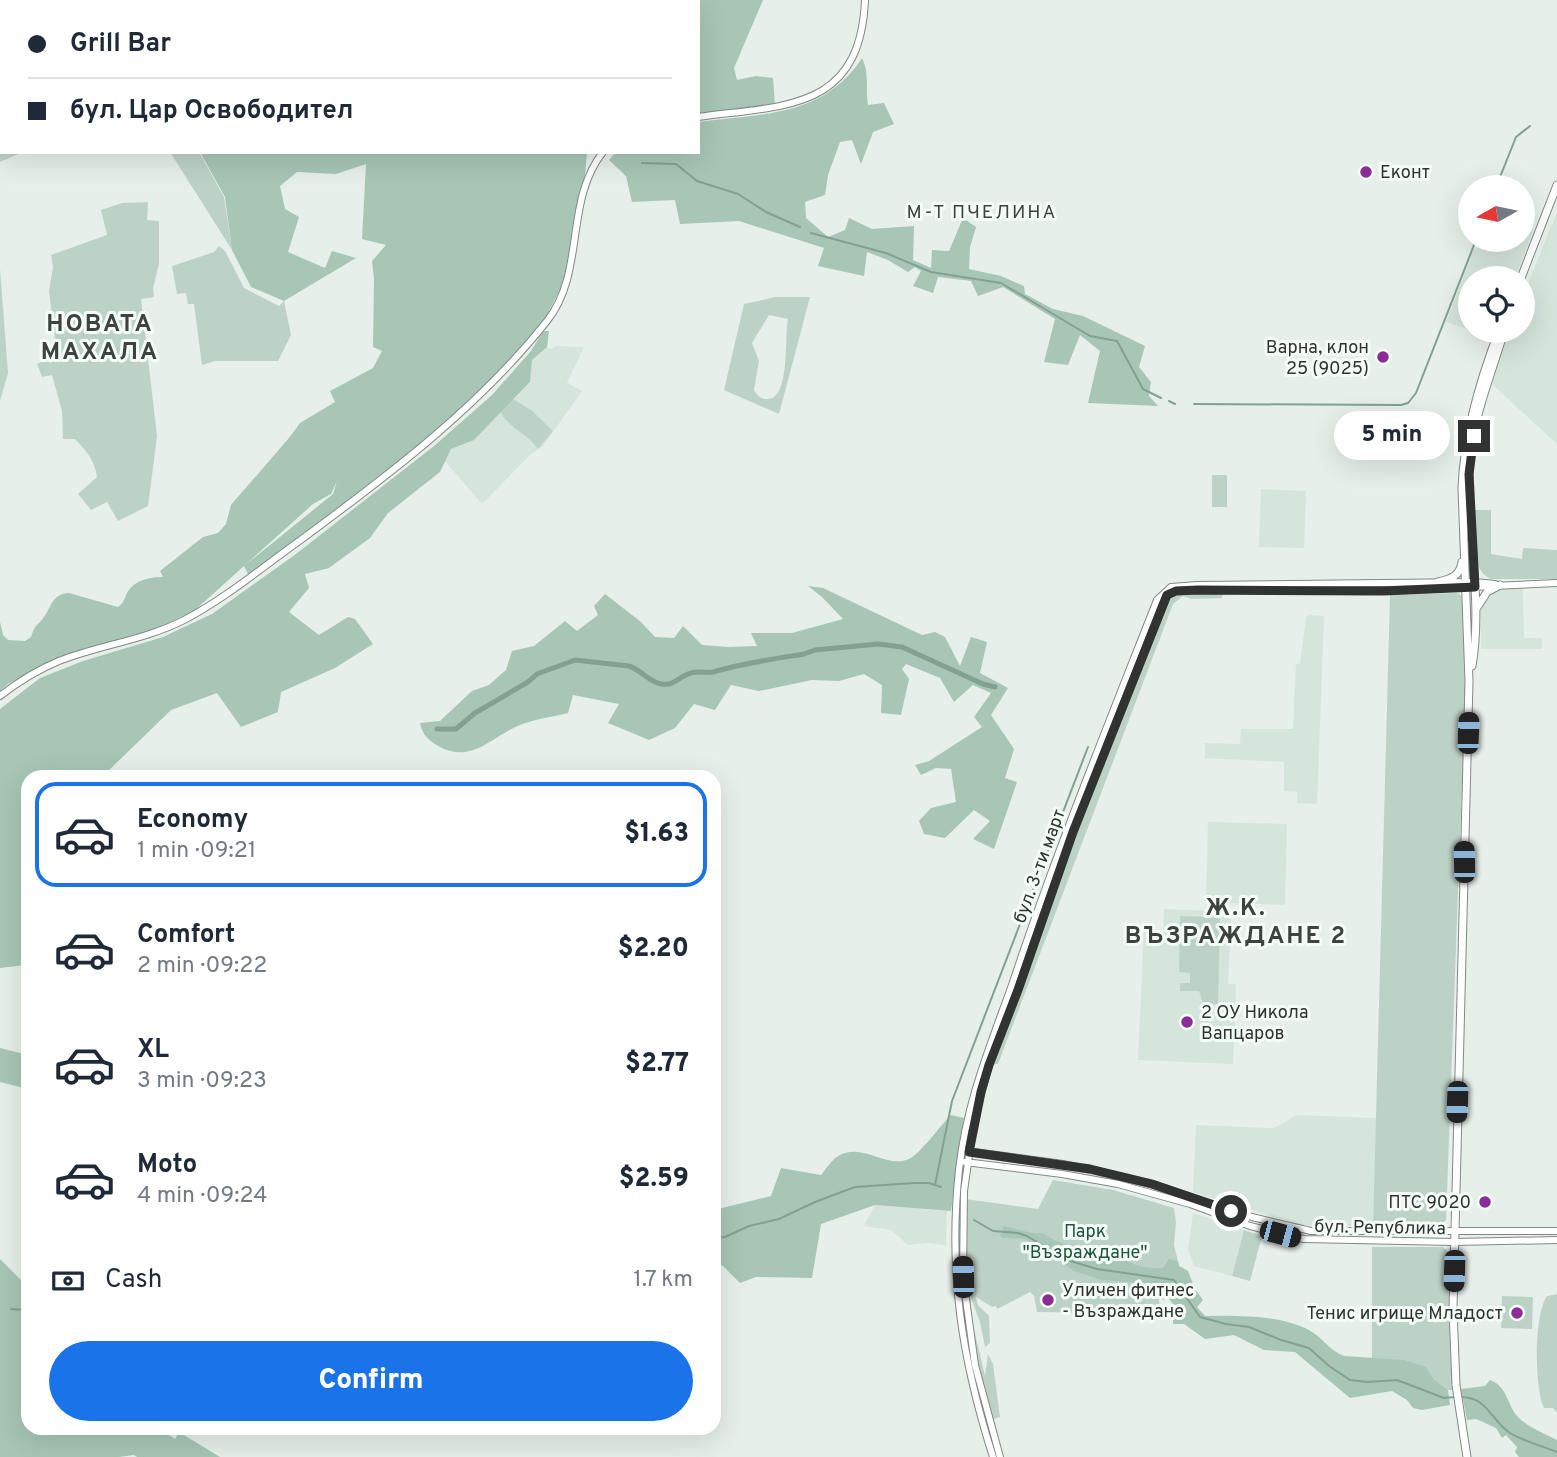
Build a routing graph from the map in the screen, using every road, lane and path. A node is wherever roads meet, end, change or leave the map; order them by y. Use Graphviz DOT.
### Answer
graph roads {
  1 [pos="865,0"];
  2 [pos="700,117"];
  3 [pos="602,154"];
  4 [pos="1557,185"];
  5 [pos="1526,266"];
  6 [pos="1495,343"];
  7 [pos="1500,343"];
  8 [pos="1464,544"];
  9 [pos="1438,582"];
  10 [pos="1557,583"];
  11 [pos="1471,585"];
  12 [pos="1500,585"];
  13 [pos="1476,610"];
  14 [pos="1469,681"];
  15 [pos="0,696"];
  16 [pos="965,1151"];
  17 [pos="964,1161"];
  18 [pos="1557,1231"];
  19 [pos="1455,1232"];
  20 [pos="1557,1240"];
  21 [pos="1454,1242"];
  22 [pos="993,1457"];
  23 [pos="1000,1457"];
  24 [pos="1467,1457"];
  1 -- 2 [label="street"];
  3 -- 15 [label="street"];
  4 -- 5 [label="main road"];
  6 -- 8 [label="main road"];
  7 -- 11 [label="main road"];
  8 -- 9 [label="main road"];
  8 -- 11 [label="main road"];
  9 -- 11 [label="street, бул. 3-ти март"];
  9 -- 16 [label="street, бул. 3-ти март"];
  10 -- 12 [label="street"];
  11 -- 12 [label="street"];
  11 -- 13 [label="main road"];
  11 -- 14 [label="main road"];
  11 -- 16 [label="street, бул. 3-ти март"];
  12 -- 13 [label="main road"];
  13 -- 14 [label="main road"];
  14 -- 19 [label="main road"];
  16 -- 17 [label="street, бул. 3-ти март"];
  16 -- 19 [label="street, бул. Република"];
  17 -- 21 [label="street, бул. Република"];
  17 -- 22 [label="street, бул. 3-ти март"];
  17 -- 23 [label="street, бул. 3-ти март"];
  18 -- 19 [label="street, бул. Република"];
  19 -- 21 [label="main road"];
  20 -- 21 [label="street, бул. Република"];
  21 -- 24 [label="main road"];
}
